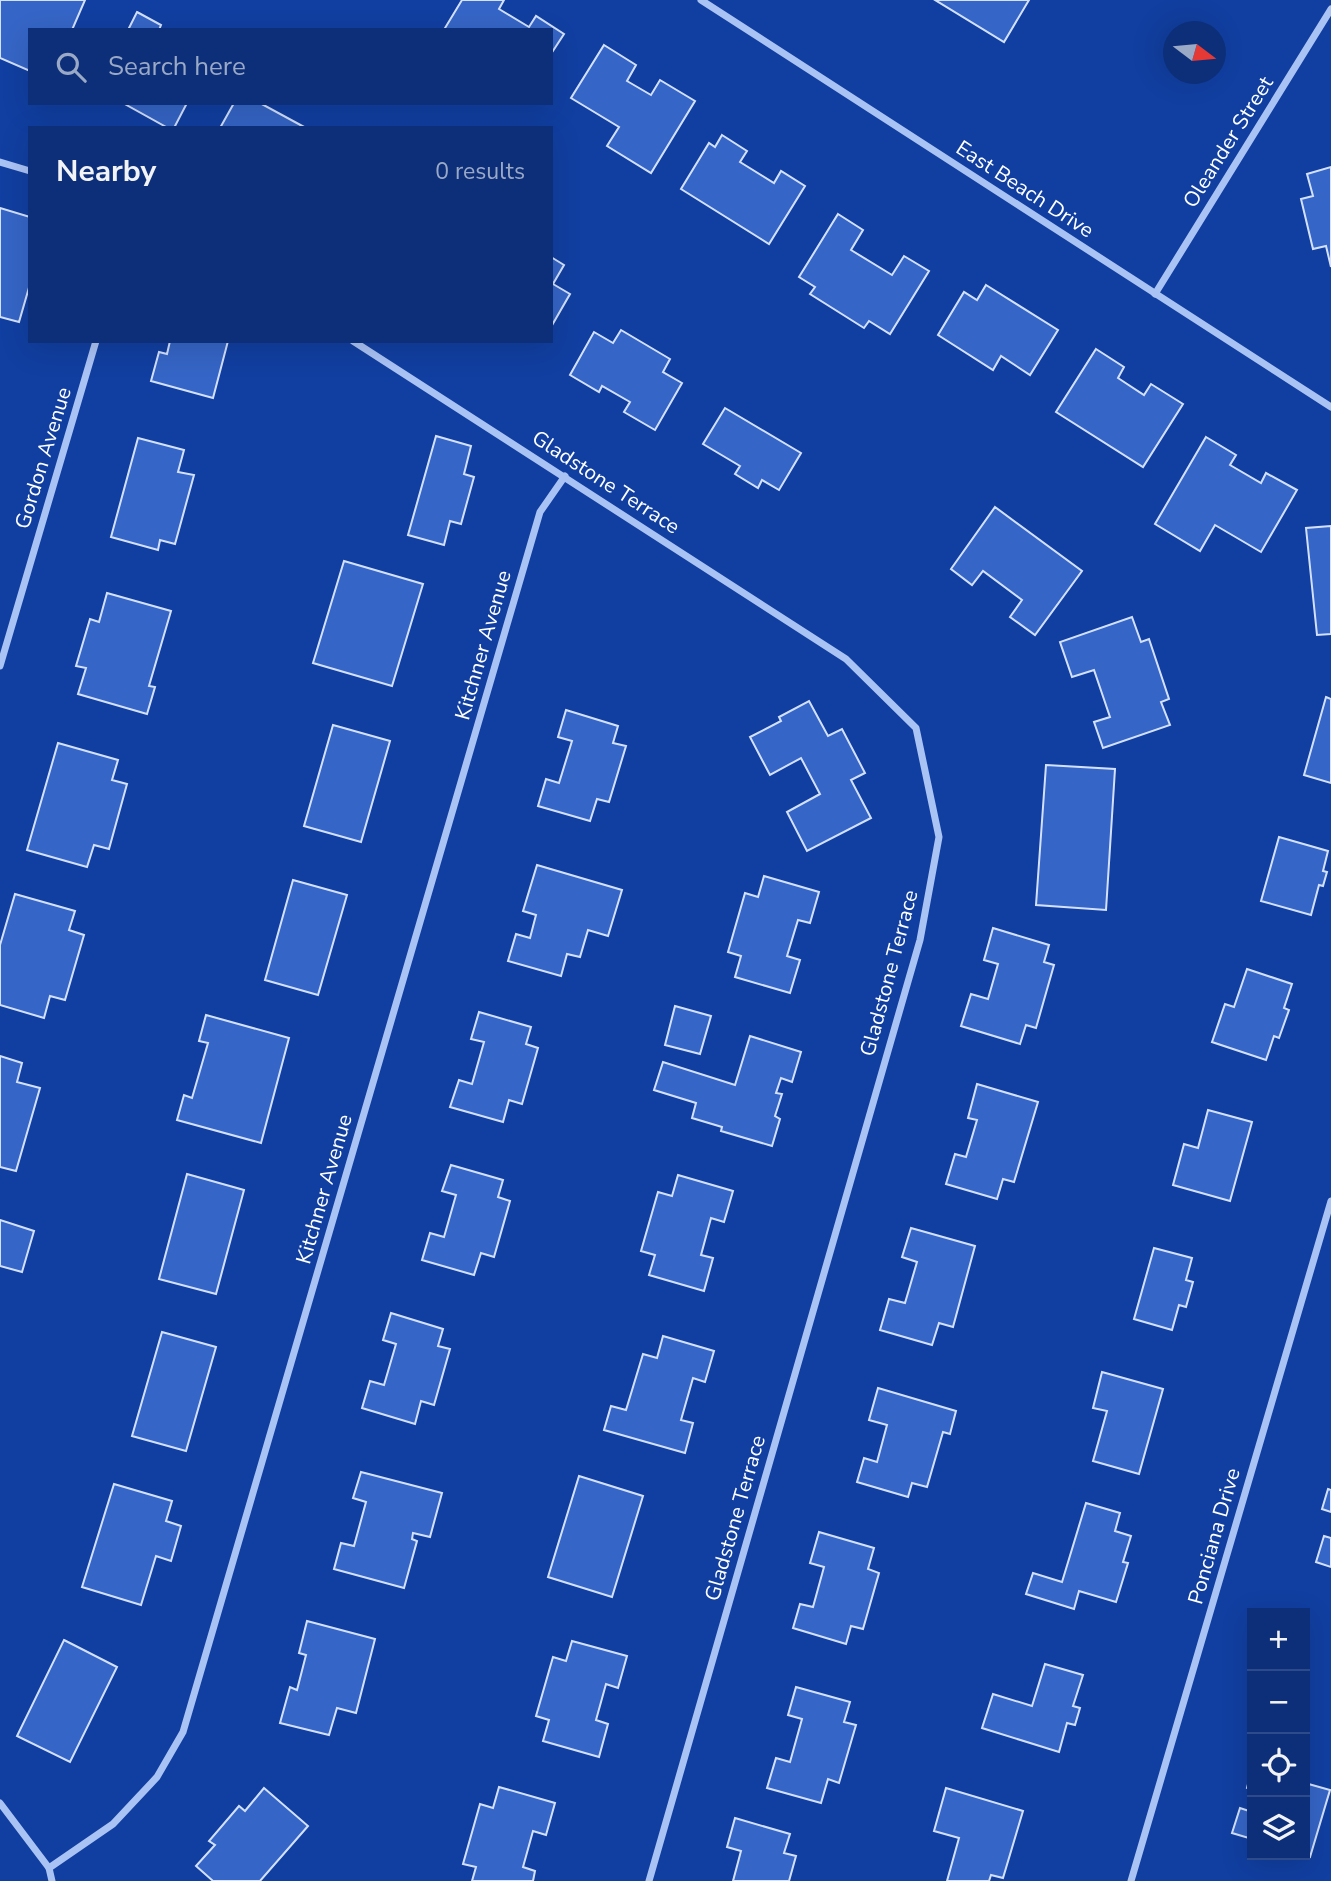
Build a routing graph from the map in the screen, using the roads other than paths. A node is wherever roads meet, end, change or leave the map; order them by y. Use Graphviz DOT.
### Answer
graph roads {
  1 [pos="701,0"];
  2 [pos="1331,9"];
  3 [pos="0,162"];
  4 [pos="28,170"];
  5 [pos="1155,294"];
  6 [pos="95,343"];
  7 [pos="356,343"];
  8 [pos="1331,407"];
  9 [pos="565,476"];
  10 [pos="0,666"];
  11 [pos="1331,1201"];
  12 [pos="0,1803"];
  13 [pos="48,1868"];
  14 [pos="52,1881"];
  15 [pos="649,1881"];
  16 [pos="1131,1881"];
  1 -- 5 [label="street, East Beach Drive"];
  2 -- 5 [label="street, Oleander Street"];
  3 -- 4 [label="street"];
  5 -- 8 [label="street, East Beach Drive"];
  6 -- 10 [label="street, Gordon Avenue"];
  7 -- 9 [label="street, Gladstone Terrace"];
  9 -- 13 [label="street, Kitchner Avenue"];
  9 -- 15 [label="street, Gladstone Terrace"];
  11 -- 16 [label="street, Ponciana Drive"];
  12 -- 13 [label="street"];
  13 -- 14 [label="street"];
}
